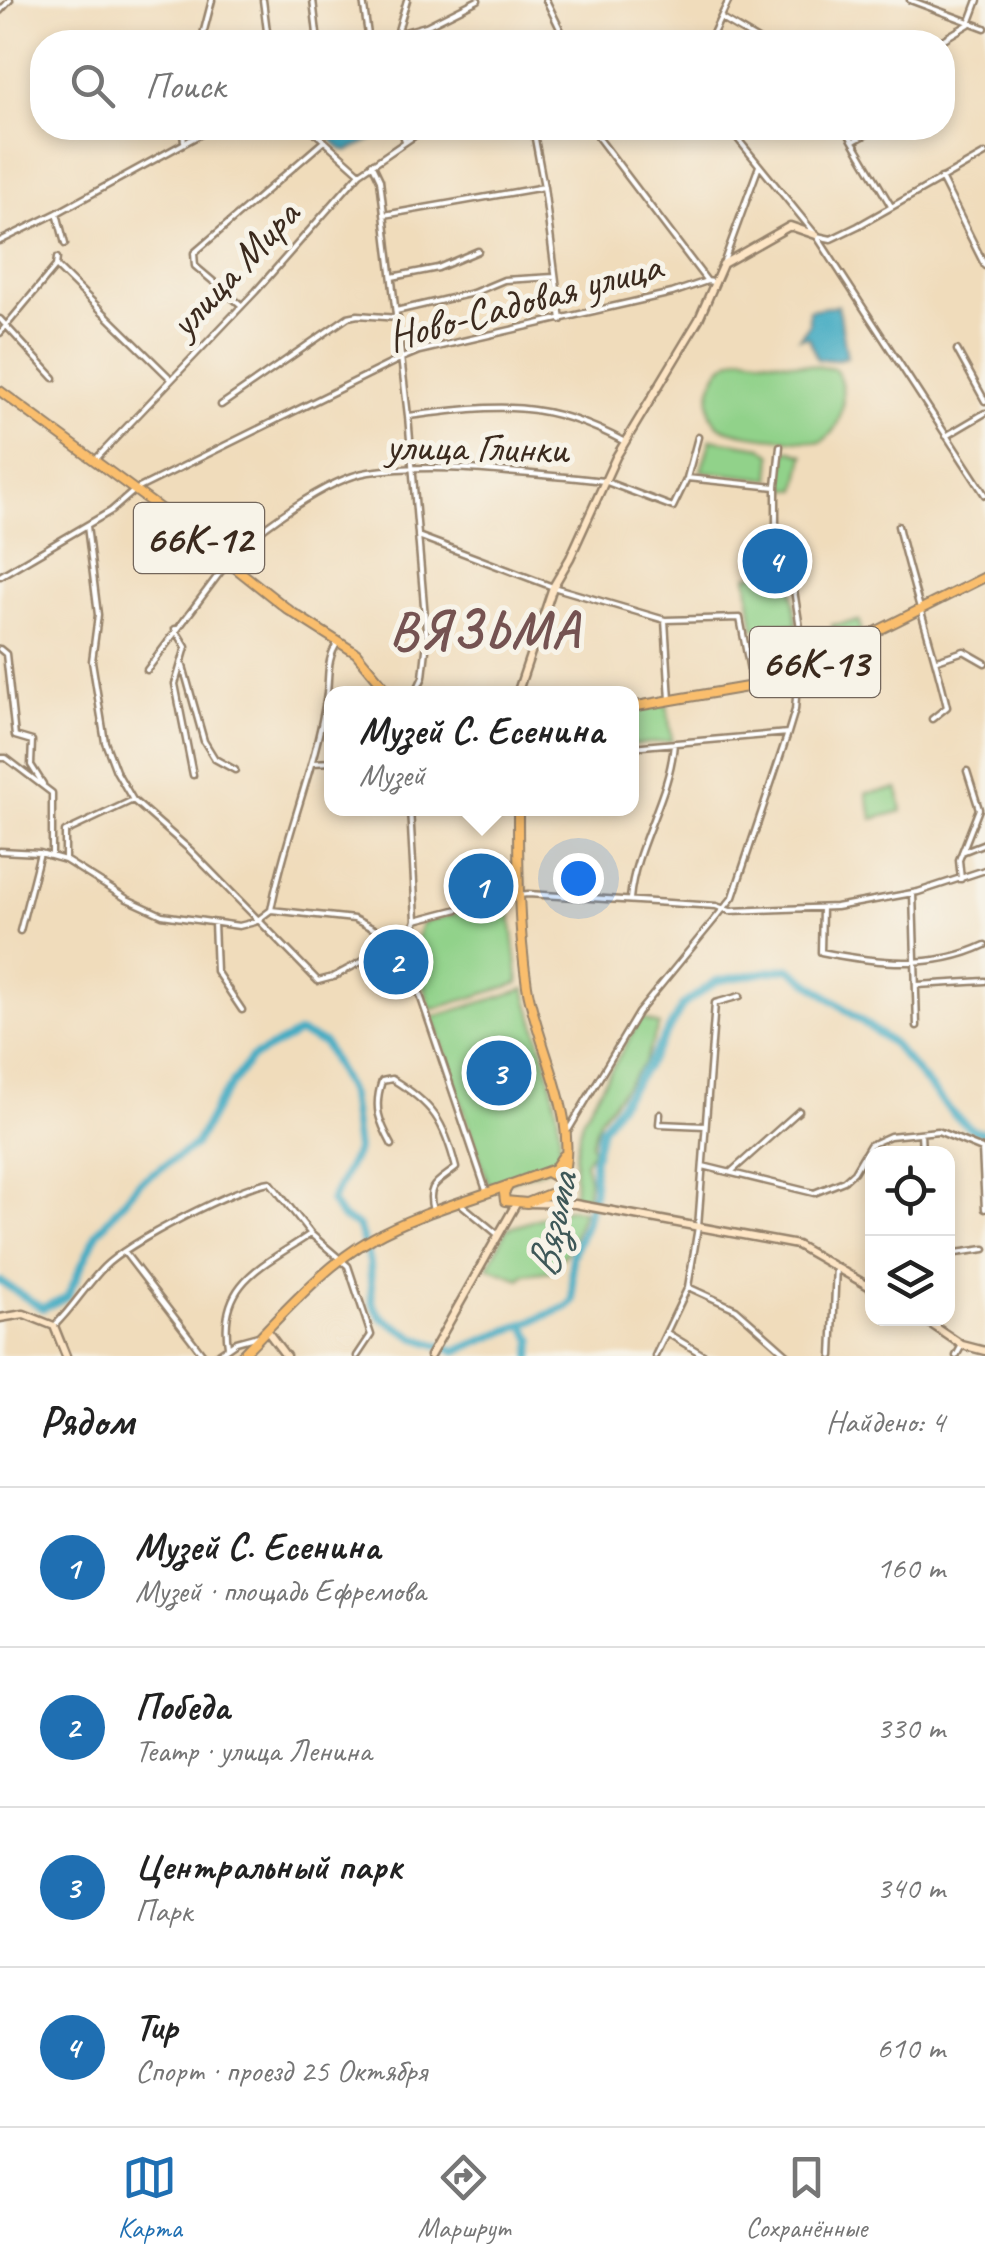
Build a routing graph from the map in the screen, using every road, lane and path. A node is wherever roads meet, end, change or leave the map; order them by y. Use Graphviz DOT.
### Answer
graph roads {
  1 [pos="10,0"];
  2 [pos="212,0"];
  3 [pos="263,0"];
  4 [pos="313,0"];
  5 [pos="363,0"];
  6 [pos="406,0"];
  7 [pos="478,0"];
  8 [pos="546,0"];
  9 [pos="728,0"];
  10 [pos="910,0"];
  11 [pos="978,0"];
  12 [pos="0,11"];
  13 [pos="722,18"];
  14 [pos="969,24"];
  15 [pos="985,28"];
  16 [pos="204,30"];
  17 [pos="267,30"];
  18 [pos="317,30"];
  19 [pos="368,30"];
  20 [pos="399,30"];
  21 [pos="412,30"];
  22 [pos="560,30"];
  23 [pos="716,30"];
  24 [pos="742,30"];
  25 [pos="955,33"];
  26 [pos="535,140"];
  27 [pos="599,140"];
  28 [pos="738,140"];
  29 [pos="184,141"];
  30 [pos="406,141"];
  31 [pos="854,141"];
  32 [pos="324,142"];
  33 [pos="985,154"];
  34 [pos="372,163"];
  35 [pos="759,166"];
  36 [pos="360,173"];
  37 [pos="941,178"];
  38 [pos="544,187"];
  39 [pos="891,206"];
  40 [pos="58,214"];
  41 [pos="384,215"];
  42 [pos="816,235"];
  43 [pos="0,241"];
  44 [pos="65,244"];
  45 [pos="478,251"];
  46 [pos="57,258"];
  47 [pos="723,264"];
  48 [pos="56,266"];
  49 [pos="985,266"];
  50 [pos="392,277"];
  51 [pos="554,277"];
  52 [pos="711,282"];
  53 [pos="241,305"];
  54 [pos="396,311"];
  55 [pos="398,318"];
  56 [pos="0,319"];
  57 [pos="562,320"];
  58 [pos="6,326"];
  59 [pos="0,333"];
  60 [pos="958,350"];
  61 [pos="402,358"];
  62 [pos="54,378"];
  63 [pos="171,379"];
  64 [pos="0,391"];
  65 [pos="985,400"];
  66 [pos="221,405"];
  67 [pos="985,413"];
  68 [pos="408,416"];
  69 [pos="946,436"];
  70 [pos="698,437"];
  71 [pos="625,442"];
  72 [pos="780,446"];
  73 [pos="94,461"];
  74 [pos="413,470"];
  75 [pos="686,478"];
  76 [pos="604,481"];
  77 [pos="776,486"];
  78 [pos="135,490"];
  79 [pos="985,495"];
  80 [pos="86,524"];
  81 [pos="898,526"];
  82 [pos="418,536"];
  83 [pos="227,561"];
  84 [pos="0,576"];
  85 [pos="985,577"];
  86 [pos="553,587"];
  87 [pos="920,610"];
  88 [pos="665,620"];
  89 [pos="175,629"];
  90 [pos="338,642"];
  91 [pos="1,648"];
  92 [pos="937,660"];
  93 [pos="182,662"];
  94 [pos="985,663"];
  95 [pos="802,668"];
  96 [pos="146,670"];
  97 [pos="327,686"];
  98 [pos="384,686"];
  99 [pos="418,686"];
  100 [pos="520,686"];
  101 [pos="753,686"];
  102 [pos="670,701"];
  103 [pos="639,706"];
  104 [pos="324,710"];
  105 [pos="932,720"];
  106 [pos="788,734"];
  107 [pos="674,744"];
  108 [pos="639,747"];
  109 [pos="0,758"];
  110 [pos="324,762"];
  111 [pos="313,763"];
  112 [pos="235,770"];
  113 [pos="967,771"];
  114 [pos="193,775"];
  115 [pos="43,784"];
  116 [pos="133,800"];
  117 [pos="985,811"];
  118 [pos="976,814"];
  119 [pos="410,816"];
  120 [pos="518,816"];
  121 [pos="985,843"];
  122 [pos="0,851"];
  123 [pos="962,852"];
  124 [pos="40,853"];
  125 [pos="52,856"];
  126 [pos="64,860"];
  127 [pos="985,870"];
  128 [pos="961,879"];
  129 [pos="913,893"];
  130 [pos="516,895"];
  131 [pos="630,899"];
  132 [pos="822,908"];
  133 [pos="726,909"];
  134 [pos="270,910"];
  135 [pos="259,919"];
  136 [pos="416,920"];
  137 [pos="214,923"];
  138 [pos="20,931"];
  139 [pos="400,942"];
  140 [pos="985,946"];
  141 [pos="917,964"];
  142 [pos="985,981"];
  143 [pos="917,984"];
  144 [pos="740,996"];
  145 [pos="242,1010"];
  146 [pos="917,1026"];
  147 [pos="799,1112"];
  148 [pos="660,1114"];
  149 [pos="706,1126"];
  150 [pos="566,1133"];
  151 [pos="921,1133"];
  152 [pos="392,1144"];
  153 [pos="566,1146"];
  154 [pos="922,1146"];
  155 [pos="984,1149"];
  156 [pos="703,1166"];
  157 [pos="547,1172"];
  158 [pos="732,1172"];
  159 [pos="509,1184"];
  160 [pos="561,1184"];
  161 [pos="484,1194"];
  162 [pos="458,1202"];
  163 [pos="512,1204"];
  164 [pos="526,1204"];
  165 [pos="576,1204"];
  166 [pos="985,1209"];
  167 [pos="433,1211"];
  168 [pos="698,1227"];
  169 [pos="311,1234"];
  170 [pos="500,1236"];
  171 [pos="985,1248"];
  172 [pos="125,1253"];
  173 [pos="955,1253"];
  174 [pos="346,1256"];
  175 [pos="836,1266"];
  176 [pos="865,1284"];
  177 [pos="688,1288"];
  178 [pos="0,1318"];
  179 [pos="54,1326"];
  180 [pos="934,1326"];
  181 [pos="265,1333"];
  182 [pos="667,1334"];
  183 [pos="962,1345"];
  184 [pos="228,1346"];
  185 [pos="985,1352"];
  186 [pos="432,1354"];
  187 [pos="66,1356"];
  188 [pos="204,1356"];
  189 [pos="216,1356"];
  190 [pos="241,1356"];
  191 [pos="286,1356"];
  192 [pos="357,1356"];
  193 [pos="655,1356"];
  194 [pos="705,1356"];
  195 [pos="789,1356"];
  196 [pos="832,1356"];
  197 [pos="956,1356"];
  1 -- 12 [label="street"];
  2 -- 16 [label="street"];
  3 -- 17 [label="street"];
  4 -- 18 [label="street"];
  5 -- 19 [label="street"];
  6 -- 20 [label="street"];
  7 -- 21 [label="street"];
  8 -- 22 [label="street"];
  9 -- 13 [label="street"];
  10 -- 14 [label="street"];
  11 -- 14 [label="street"];
  13 -- 23 [label="street"];
  13 -- 24 [label="street"];
  14 -- 15 [label="street"];
  14 -- 25 [label="street"];
  26 -- 38 [label="street"];
  27 -- 52 [label="street"];
  28 -- 35 [label="street"];
  29 -- 40 [label="street"];
  30 -- 34 [label="street, улица Мира"];
  31 -- 39 [label="street"];
  32 -- 36 [label="street"];
  32 -- 53 [label="street"];
  33 -- 37 [label="street"];
  34 -- 36 [label="street, улица Мира"];
  34 -- 41 [label="street"];
  35 -- 42 [label="street"];
  35 -- 47 [label="street"];
  36 -- 53 [label="street, улица Мира"];
  37 -- 39 [label="street"];
  37 -- 49 [label="street"];
  38 -- 41 [label="street"];
  38 -- 51 [label="street"];
  39 -- 42 [label="street"];
  40 -- 43 [label="street"];
  40 -- 44 [label="street"];
  41 -- 50 [label="street"];
  42 -- 47 [label="street"];
  42 -- 69 [label="street"];
  45 -- 50 [label="street"];
  46 -- 48 [label="street"];
  47 -- 52 [label="street"];
  48 -- 58 [label="street"];
  48 -- 63 [label="street"];
  50 -- 54 [label="street"];
  51 -- 54 [label="street"];
  51 -- 57 [label="street"];
  52 -- 57 [label="street, Ново-Садовая улица"];
  52 -- 71 [label="street"];
  53 -- 63 [label="street, улица Мира"];
  54 -- 55 [label="street"];
  55 -- 61 [label="street"];
  55 -- 66 [label="street"];
  56 -- 58 [label="street"];
  57 -- 61 [label="street, Ново-Садовая улица"];
  58 -- 59 [label="street"];
  58 -- 62 [label="street"];
  60 -- 65 [label="street"];
  61 -- 68 [label="street"];
  61 -- 78 [label="street, Ново-Садовая улица"];
  63 -- 73 [label="street, улица Мира"];
  64 -- 73 [label="main road, 66К-12"];
  67 -- 69 [label="street"];
  68 -- 71 [label="street"];
  68 -- 74 [label="street"];
  69 -- 79 [label="street"];
  70 -- 75 [label="street"];
  71 -- 76 [label="street"];
  72 -- 77 [label="street"];
  73 -- 78 [label="main road, 66К-12"];
  74 -- 76 [label="street, улица Глинки"];
  74 -- 82 [label="street"];
  74 -- 83 [label="street, улица Глинки"];
  75 -- 76 [label="street, улица Глинки"];
  75 -- 77 [label="street"];
  76 -- 86 [label="street"];
  77 -- 95 [label="street"];
  78 -- 80 [label="street, Ново-Садовая улица"];
  78 -- 83 [label="main road, 66К-12"];
  80 -- 84 [label="street, Ново-Садовая улица"];
  80 -- 116 [label="street"];
  81 -- 87 [label="street"];
  82 -- 86 [label="street"];
  82 -- 99 [label="street"];
  83 -- 89 [label="street, улица Глинки"];
  83 -- 90 [label="main road, 66К-12"];
  85 -- 87 [label="main road, 66К-13"];
  86 -- 88 [label="street"];
  86 -- 100 [label="street"];
  87 -- 92 [label="street"];
  87 -- 95 [label="main road, 66К-13"];
  88 -- 101 [label="street"];
  88 -- 102 [label="street"];
  89 -- 93 [label="street"];
  89 -- 96 [label="street, улица Глинки"];
  90 -- 97 [label="street"];
  90 -- 98 [label="main road, 66К-12"];
  91 -- 115 [label="street"];
  92 -- 94 [label="street"];
  92 -- 105 [label="street"];
  93 -- 112 [label="street"];
  93 -- 114 [label="street"];
  95 -- 101 [label="main road, 66К-13"];
  95 -- 106 [label="street"];
  101 -- 102 [label="main road, 66К-13"];
  102 -- 103 [label="main road, 66К-13"];
  104 -- 111 [label="street"];
  106 -- 107 [label="street"];
  106 -- 133 [label="street"];
  107 -- 108 [label="street"];
  107 -- 131 [label="street"];
  109 -- 115 [label="street"];
  110 -- 111 [label="street"];
  111 -- 134 [label="street"];
  113 -- 118 [label="street"];
  115 -- 125 [label="street"];
  116 -- 126 [label="street"];
  116 -- 135 [label="street"];
  117 -- 118 [label="street"];
  118 -- 123 [label="street"];
  119 -- 136 [label="street"];
  120 -- 130 [label="main road"];
  121 -- 123 [label="street"];
  122 -- 124 [label="street"];
  123 -- 128 [label="street"];
  124 -- 125 [label="street"];
  124 -- 138 [label="street"];
  125 -- 126 [label="street"];
  126 -- 137 [label="street"];
  127 -- 128 [label="street"];
  128 -- 129 [label="street"];
  129 -- 132 [label="street"];
  129 -- 141 [label="street"];
  130 -- 131 [label="street"];
  130 -- 136 [label="street"];
  130 -- 150 [label="main road"];
  131 -- 133 [label="street"];
  132 -- 133 [label="street"];
  132 -- 141 [label="street"];
  133 -- 150 [label="street"];
  134 -- 135 [label="street"];
  134 -- 139 [label="street"];
  135 -- 137 [label="street"];
  135 -- 139 [label="street"];
  136 -- 139 [label="street"];
  137 -- 145 [label="street"];
  139 -- 161 [label="street"];
  140 -- 141 [label="street"];
  141 -- 143 [label="street"];
  142 -- 143 [label="street"];
  143 -- 146 [label="street"];
  144 -- 149 [label="street"];
  147 -- 158 [label="street"];
  148 -- 149 [label="street"];
  149 -- 156 [label="street"];
  150 -- 153 [label="main road"];
  151 -- 154 [label="street"];
  151 -- 155 [label="street"];
  151 -- 158 [label="street"];
  152 -- 167 [label="street"];
  153 -- 157 [label="main road"];
  153 -- 160 [label="main road"];
  155 -- 166 [label="street"];
  156 -- 158 [label="street"];
  156 -- 168 [label="street"];
  157 -- 159 [label="main road"];
  157 -- 160 [label="main road"];
  159 -- 161 [label="main road"];
  159 -- 163 [label="main road"];
  160 -- 164 [label="main road"];
  160 -- 165 [label="street"];
  161 -- 162 [label="main road"];
  161 -- 163 [label="main road"];
  162 -- 167 [label="main road"];
  162 -- 170 [label="street"];
  163 -- 164 [label="main road"];
  163 -- 170 [label="street"];
  164 -- 165 [label="street"];
  165 -- 168 [label="street"];
  167 -- 174 [label="main road"];
  168 -- 175 [label="street"];
  168 -- 177 [label="street"];
  169 -- 172 [label="street"];
  169 -- 174 [label="street"];
  169 -- 184 [label="street"];
  170 -- 186 [label="street"];
  171 -- 173 [label="street"];
  172 -- 179 [label="street"];
  172 -- 188 [label="street"];
  174 -- 181 [label="main road"];
  174 -- 192 [label="street"];
  175 -- 176 [label="street"];
  175 -- 196 [label="street"];
  177 -- 182 [label="street"];
  177 -- 195 [label="street"];
  178 -- 179 [label="street"];
  179 -- 187 [label="street"];
  180 -- 183 [label="street"];
  181 -- 184 [label="street"];
  181 -- 190 [label="main road"];
  181 -- 191 [label="street"];
  182 -- 193 [label="street"];
  182 -- 194 [label="street"];
  183 -- 185 [label="street"];
  183 -- 197 [label="street"];
  184 -- 189 [label="street"];
}
